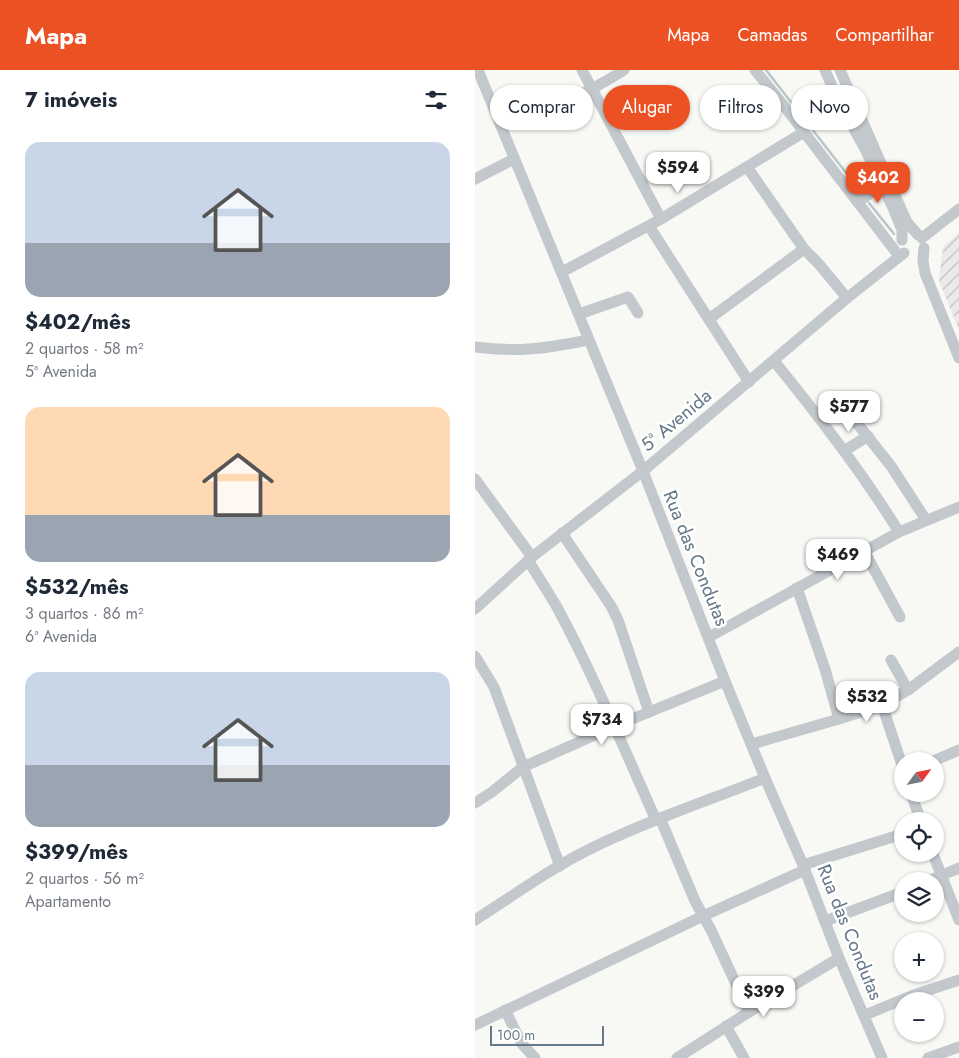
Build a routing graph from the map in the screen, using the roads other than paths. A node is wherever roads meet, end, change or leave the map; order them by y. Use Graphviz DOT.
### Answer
graph roads {
  1 [pos="478,70"];
  2 [pos="582,70"];
  3 [pos="624,70"];
  4 [pos="755,70"];
  5 [pos="825,70"];
  6 [pos="840,70"];
  7 [pos="590,85"];
  8 [pos="480,87"];
  9 [pos="593,90"];
  10 [pos="490,106"];
  11 [pos="503,130"];
  12 [pos="804,132"];
  13 [pos="514,159"];
  14 [pos="747,168"];
  15 [pos="475,179"];
  16 [pos="882,185"];
  17 [pos="858,202"];
  18 [pos="959,209"];
  19 [pos="661,219"];
  20 [pos="649,226"];
  21 [pos="902,240"];
  22 [pos="922,240"];
  23 [pos="803,249"];
  24 [pos="904,255"];
  25 [pos="562,272"];
  26 [pos="925,273"];
  27 [pos="847,298"];
  28 [pos="638,313"];
  29 [pos="579,314"];
  30 [pos="709,319"];
  31 [pos="589,340"];
  32 [pos="475,347"];
  33 [pos="959,358"];
  34 [pos="774,361"];
  35 [pos="749,382"];
  36 [pos="856,422"];
  37 [pos="868,436"];
  38 [pos="843,452"];
  39 [pos="643,471"];
  40 [pos="475,479"];
  41 [pos="959,507"];
  42 [pos="926,520"];
  43 [pos="899,532"];
  44 [pos="562,534"];
  45 [pos="864,551"];
  46 [pos="530,559"];
  47 [pos="797,588"];
  48 [pos="475,609"];
  49 [pos="900,617"];
  50 [pos="709,636"];
  51 [pos="959,652"];
  52 [pos="475,656"];
  53 [pos="891,660"];
  54 [pos="725,681"];
  55 [pos="908,690"];
  56 [pos="882,705"];
  57 [pos="649,712"];
  58 [pos="839,719"];
  59 [pos="615,726"];
  60 [pos="752,744"];
  61 [pos="959,750"];
  62 [pos="898,752"];
  63 [pos="944,756"];
  64 [pos="523,767"];
  65 [pos="765,778"];
  66 [pos="475,803"];
  67 [pos="658,819"];
  68 [pos="894,837"];
  69 [pos="560,866"];
  70 [pos="804,868"];
  71 [pos="959,868"];
  72 [pos="944,874"];
  73 [pos="944,882"];
  74 [pos="894,895"];
  75 [pos="703,916"];
  76 [pos="475,920"];
  77 [pos="959,920"];
  78 [pos="825,921"];
  79 [pos="839,958"];
  80 [pos="959,980"];
  81 [pos="505,1010"];
  82 [pos="749,1012"];
  83 [pos="865,1015"];
  84 [pos="475,1025"];
  85 [pos="727,1026"];
  86 [pos="959,1047"];
  87 [pos="535,1058"];
  88 [pos="677,1058"];
  89 [pos="744,1058"];
  90 [pos="882,1058"];
  91 [pos="928,1058"];
  1 -- 8 [label="street, Rua das Condutas"];
  2 -- 7 [label="street"];
  3 -- 9 [label="street"];
  4 -- 12 [label="street"];
  5 -- 16 [label="street"];
  6 -- 22 [label="street"];
  8 -- 10 [label="street, Rua das Condutas"];
  9 -- 19 [label="street"];
  11 -- 13 [label="street, Rua das Condutas"];
  12 -- 14 [label="street"];
  12 -- 17 [label="street"];
  13 -- 15 [label="street"];
  13 -- 25 [label="street, Rua das Condutas"];
  14 -- 19 [label="street"];
  14 -- 23 [label="street"];
  16 -- 17 [label="street"];
  16 -- 21 [label="street"];
  17 -- 24 [label="street"];
  18 -- 22 [label="street"];
  19 -- 20 [label="street"];
  20 -- 25 [label="street"];
  20 -- 30 [label="street"];
  21 -- 22 [label="street"];
  21 -- 24 [label="street"];
  22 -- 24 [label="street"];
  22 -- 26 [label="street"];
  23 -- 27 [label="street"];
  23 -- 30 [label="street"];
  24 -- 26 [label="street"];
  24 -- 27 [label="street, 5ª Avenida"];
  25 -- 29 [label="street, Rua das Condutas"];
  26 -- 33 [label="street"];
  27 -- 34 [label="street, 5ª Avenida"];
  28 -- 29 [label="street"];
  29 -- 31 [label="street, Rua das Condutas"];
  30 -- 35 [label="street"];
  31 -- 32 [label="street"];
  31 -- 39 [label="street, Rua das Condutas"];
  34 -- 35 [label="street, 5ª Avenida"];
  34 -- 38 [label="street"];
  35 -- 39 [label="street, 5ª Avenida"];
  36 -- 37 [label="street"];
  37 -- 38 [label="street"];
  37 -- 42 [label="street"];
  38 -- 43 [label="street"];
  39 -- 44 [label="street, 5ª Avenida"];
  39 -- 50 [label="street, Rua das Condutas"];
  40 -- 46 [label="street"];
  41 -- 42 [label="street"];
  42 -- 43 [label="street"];
  43 -- 45 [label="street"];
  44 -- 46 [label="street, 5ª Avenida"];
  44 -- 57 [label="street"];
  45 -- 47 [label="street"];
  45 -- 49 [label="street"];
  46 -- 48 [label="street, 5ª Avenida"];
  46 -- 59 [label="street"];
  47 -- 50 [label="street"];
  47 -- 58 [label="street"];
  50 -- 54 [label="street, Rua das Condutas"];
  51 -- 55 [label="street"];
  52 -- 64 [label="street"];
  53 -- 55 [label="street"];
  54 -- 57 [label="street"];
  54 -- 60 [label="street, Rua das Condutas"];
  55 -- 56 [label="street"];
  56 -- 58 [label="street"];
  56 -- 62 [label="street"];
  57 -- 59 [label="street"];
  58 -- 60 [label="street"];
  59 -- 64 [label="street"];
  59 -- 67 [label="street"];
  60 -- 65 [label="street, Rua das Condutas"];
  61 -- 63 [label="street"];
  64 -- 66 [label="street"];
  64 -- 69 [label="street"];
  65 -- 67 [label="street"];
  65 -- 70 [label="street, Rua das Condutas"];
  67 -- 69 [label="street"];
  67 -- 75 [label="street"];
  68 -- 70 [label="street"];
  69 -- 76 [label="street"];
  70 -- 75 [label="street"];
  70 -- 78 [label="street, Rua das Condutas"];
  71 -- 72 [label="street"];
  73 -- 77 [label="street"];
  74 -- 78 [label="street"];
  75 -- 81 [label="street"];
  75 -- 82 [label="street"];
  78 -- 79 [label="street, Rua das Condutas"];
  79 -- 82 [label="street"];
  79 -- 83 [label="street, Rua das Condutas"];
  80 -- 83 [label="street"];
  81 -- 84 [label="street"];
  81 -- 87 [label="street"];
  82 -- 85 [label="street"];
  83 -- 90 [label="street, Rua das Condutas"];
  85 -- 88 [label="street"];
  85 -- 89 [label="street"];
  86 -- 91 [label="street"];
}
